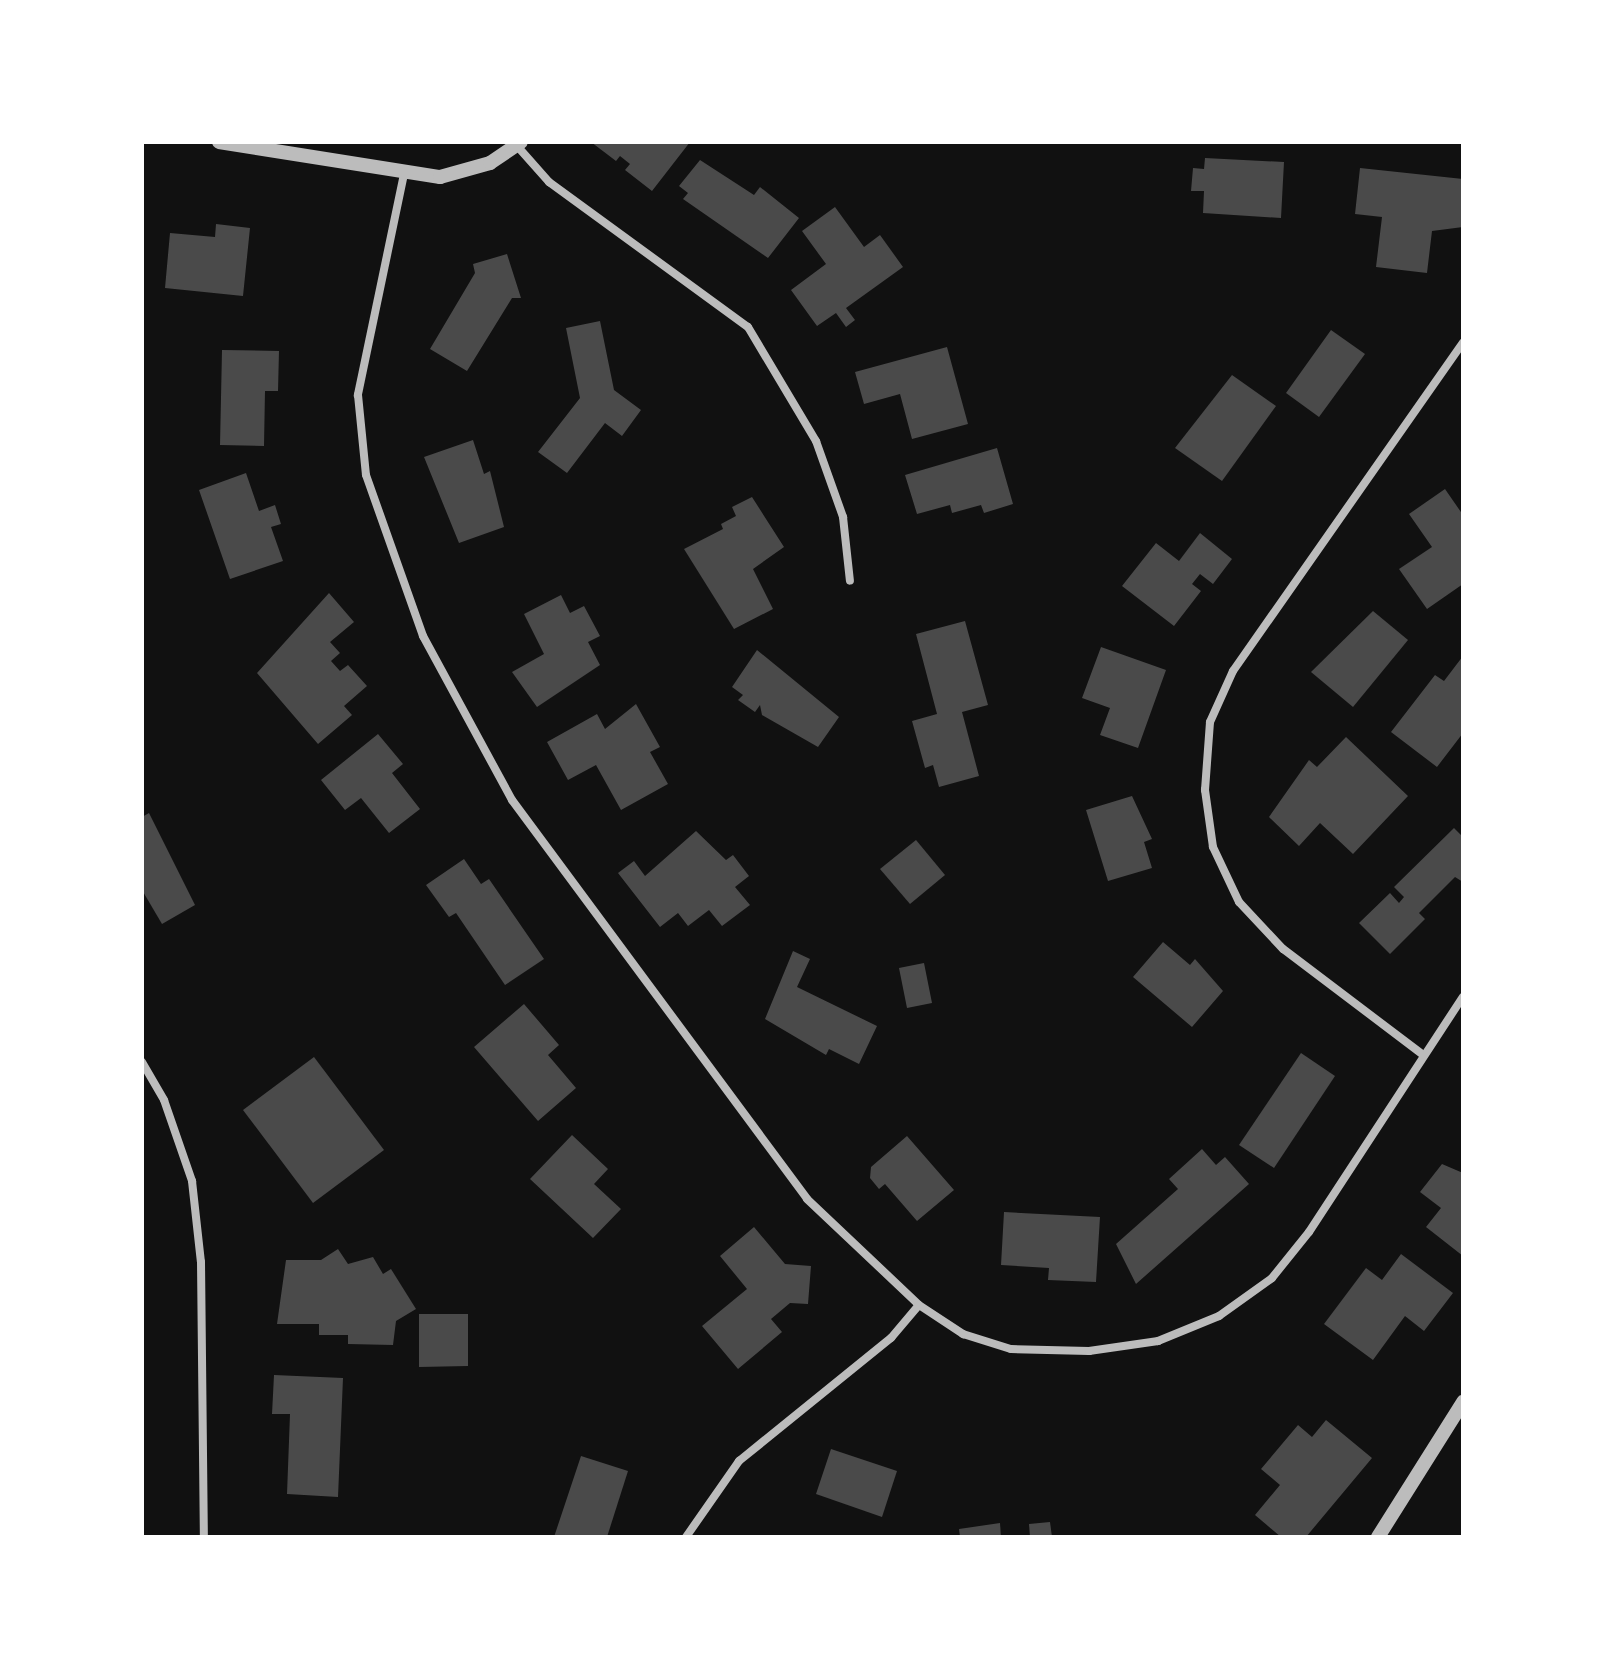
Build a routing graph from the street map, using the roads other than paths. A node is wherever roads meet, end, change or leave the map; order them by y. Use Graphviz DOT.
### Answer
graph roads {
  1 [pos="219,142"];
  2 [pos="520,144"];
  3 [pos="404,174"];
  4 [pos="1463,343"];
  5 [pos="850,581"];
  6 [pos="1463,997"];
  7 [pos="1422,1054"];
  8 [pos="142,1062"];
  9 [pos="919,1305"];
  10 [pos="1463,1402"];
  11 [pos="204,1537"];
  12 [pos="686,1537"];
  13 [pos="1378,1537"];
  1 -- 3 [label="street"];
  2 -- 3 [label="street"];
  2 -- 5 [label="street"];
  3 -- 9 [label="street"];
  4 -- 7 [label="street"];
  6 -- 7 [label="street"];
  7 -- 9 [label="street"];
  8 -- 11 [label="street"];
  9 -- 12 [label="street"];
  10 -- 13 [label="street"];
}
